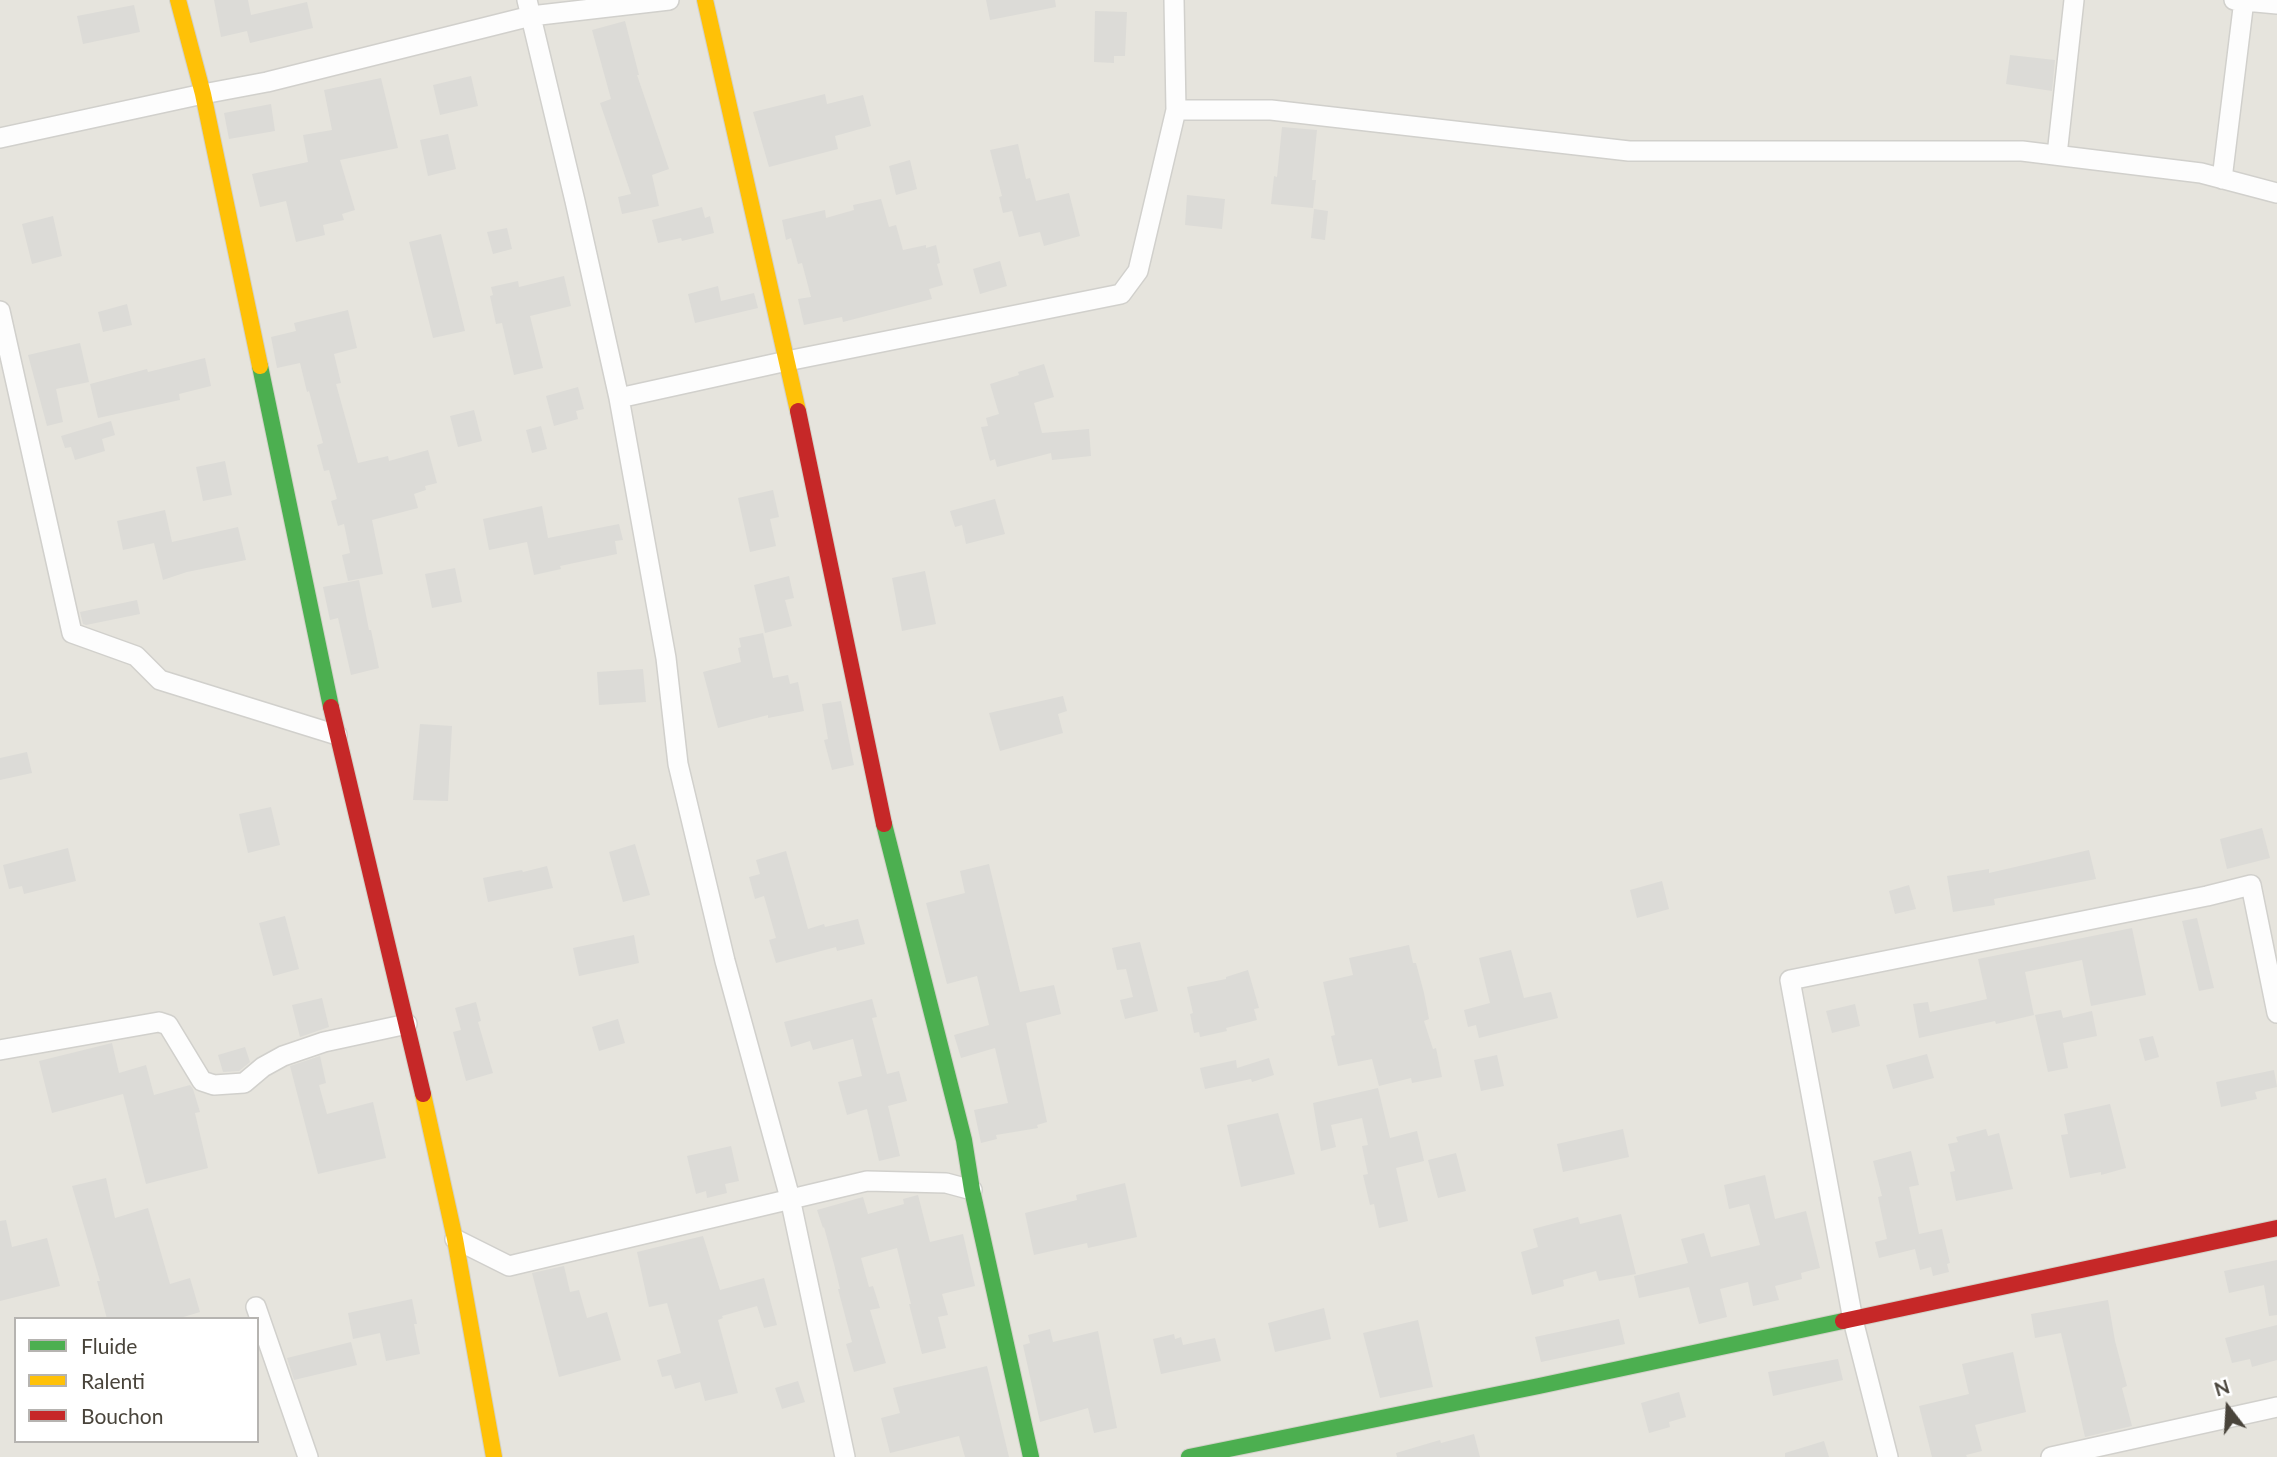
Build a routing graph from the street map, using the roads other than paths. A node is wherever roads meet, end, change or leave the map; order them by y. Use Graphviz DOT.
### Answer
graph roads {
  1 [pos="178,0"];
  2 [pos="669,0"];
  3 [pos="705,0"];
  4 [pos="1174,0"];
  5 [pos="2074,0"];
  6 [pos="2234,0"];
  7 [pos="2244,0"];
  8 [pos="2277,4"];
  9 [pos="529,8"];
  10 [pos="203,93"];
  11 [pos="1176,110"];
  12 [pos="0,138"];
  13 [pos="2057,155"];
  14 [pos="2222,179"];
  15 [pos="2277,193"];
  16 [pos="0,311"];
  17 [pos="787,361"];
  18 [pos="619,398"];
  19 [pos="337,735"];
  20 [pos="2277,1013"];
  21 [pos="407,1024"];
  22 [pos="0,1050"];
  23 [pos="972,1190"];
  24 [pos="790,1198"];
  25 [pos="2277,1228"];
  26 [pos="455,1239"];
  27 [pos="256,1307"];
  28 [pos="1853,1320"];
  29 [pos="2277,1407"];
  30 [pos="308,1457"];
  31 [pos="494,1457"];
  32 [pos="845,1457"];
  33 [pos="1031,1457"];
  34 [pos="1189,1457"];
  35 [pos="1888,1457"];
  36 [pos="2051,1457"];
  1 -- 10 [label="street"];
  2 -- 9 [label="street"];
  3 -- 17 [label="street"];
  4 -- 11 [label="street"];
  5 -- 13 [label="street"];
  6 -- 7 [label="street"];
  7 -- 8 [label="street"];
  7 -- 14 [label="street"];
  9 -- 10 [label="street"];
  9 -- 18 [label="street"];
  10 -- 12 [label="street"];
  10 -- 19 [label="street"];
  11 -- 13 [label="street"];
  11 -- 17 [label="street"];
  13 -- 14 [label="street"];
  14 -- 15 [label="street"];
  16 -- 19 [label="street"];
  17 -- 18 [label="street"];
  17 -- 23 [label="street"];
  18 -- 24 [label="street"];
  19 -- 21 [label="street"];
  20 -- 28 [label="street"];
  21 -- 22 [label="street"];
  21 -- 26 [label="street"];
  23 -- 24 [label="street"];
  23 -- 33 [label="street"];
  24 -- 26 [label="street"];
  24 -- 32 [label="street"];
  25 -- 28 [label="street"];
  26 -- 31 [label="street"];
  27 -- 30 [label="street"];
  28 -- 34 [label="street"];
  28 -- 35 [label="street"];
  29 -- 36 [label="street"];
}
